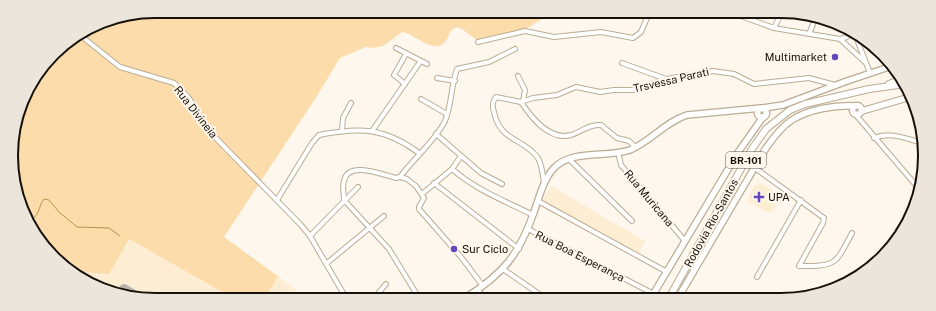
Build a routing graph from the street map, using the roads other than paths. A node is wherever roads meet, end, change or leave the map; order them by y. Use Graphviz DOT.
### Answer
graph roads {
  1 [pos="647,18"];
  2 [pos="748,18"];
  3 [pos="779,18"];
  4 [pos="814,22"];
  5 [pos="774,28"];
  6 [pos="809,34"];
  7 [pos="849,36"];
  8 [pos="84,38"];
  9 [pos="840,39"];
  10 [pos="857,41"];
  11 [pos="478,42"];
  12 [pos="396,48"];
  13 [pos="515,49"];
  14 [pos="406,54"];
  15 [pos="420,62"];
  16 [pos="622,63"];
  17 [pos="866,63"];
  18 [pos="427,64"];
  19 [pos="886,68"];
  20 [pos="870,73"];
  21 [pos="518,76"];
  22 [pos="437,78"];
  23 [pos="666,79"];
  24 [pos="455,80"];
  25 [pos="896,81"];
  26 [pos="405,84"];
  27 [pos="835,85"];
  28 [pos="899,85"];
  29 [pos="878,87"];
  30 [pos="906,98"];
  31 [pos="422,99"];
  32 [pos="522,101"];
  33 [pos="350,103"];
  34 [pos="839,106"];
  35 [pos="859,109"];
  36 [pos="761,113"];
  37 [pos="447,114"];
  38 [pos="854,114"];
  39 [pos="866,128"];
  40 [pos="342,130"];
  41 [pos="372,131"];
  42 [pos="436,134"];
  43 [pos="874,138"];
  44 [pos="917,142"];
  45 [pos="634,147"];
  46 [pos="618,152"];
  47 [pos="419,153"];
  48 [pos="461,156"];
  49 [pos="569,159"];
  50 [pos="754,168"];
  51 [pos="452,169"];
  52 [pos="400,177"];
  53 [pos="434,183"];
  54 [pos="544,183"];
  55 [pos="502,184"];
  56 [pos="915,184"];
  57 [pos="358,187"];
  58 [pos="422,194"];
  59 [pos="277,200"];
  60 [pos="344,200"];
  61 [pos="801,200"];
  62 [pos="538,201"];
  63 [pos="533,214"];
  64 [pos="384,216"];
  65 [pos="632,221"];
  66 [pos="368,228"];
  67 [pos="528,229"];
  68 [pos="852,233"];
  69 [pos="310,236"];
  70 [pos="685,241"];
  71 [pos="519,249"];
  72 [pos="327,263"];
  73 [pos="503,269"];
  74 [pos="667,272"];
  75 [pos="757,277"];
  76 [pos="386,284"];
  77 [pos="481,288"];
  78 [pos="343,293"];
  79 [pos="378,293"];
  80 [pos="416,293"];
  81 [pos="473,293"];
  82 [pos="483,293"];
  83 [pos="538,293"];
  84 [pos="646,293"];
  85 [pos="654,293"];
  86 [pos="672,293"];
  87 [pos="681,293"];
  1 -- 11 [label="street"];
  2 -- 5 [label="street"];
  3 -- 5 [label="street"];
  4 -- 6 [label="street"];
  5 -- 6 [label="street"];
  6 -- 9 [label="street"];
  7 -- 9 [label="street"];
  8 -- 59 [label="street, Rua Divineia"];
  9 -- 17 [label="street"];
  10 -- 17 [label="street"];
  12 -- 14 [label="street"];
  13 -- 24 [label="street"];
  14 -- 15 [label="street"];
  14 -- 26 [label="street"];
  15 -- 18 [label="street"];
  15 -- 26 [label="street"];
  16 -- 23 [label="street"];
  17 -- 20 [label="street"];
  19 -- 20 [label="main road"];
  20 -- 27 [label="main road"];
  21 -- 32 [label="street"];
  22 -- 24 [label="street"];
  23 -- 27 [label="street, Trsvessa Parati"];
  23 -- 32 [label="street, Trsvessa Parati"];
  24 -- 37 [label="street"];
  25 -- 29 [label="highway, Rodovia Rio-Santos / BR-101"];
  26 -- 41 [label="street"];
  27 -- 36 [label="main road"];
  28 -- 29 [label="highway, Rodovia Rio-Santos / BR-101"];
  29 -- 86 [label="highway, Rodovia Rio-Santos / BR-101"];
  30 -- 35 [label="main road"];
  31 -- 37 [label="street"];
  32 -- 45 [label="street"];
  32 -- 54 [label="street, Trsvessa Parati"];
  33 -- 40 [label="street"];
  34 -- 35 [label="main road"];
  34 -- 38 [label="main road"];
  34 -- 50 [label="main road"];
  35 -- 38 [label="main road"];
  35 -- 39 [label="street"];
  36 -- 45 [label="main road"];
  36 -- 70 [label="main road"];
  37 -- 42 [label="street"];
  38 -- 39 [label="street"];
  39 -- 43 [label="street"];
  40 -- 41 [label="street"];
  40 -- 59 [label="street"];
  41 -- 47 [label="street"];
  42 -- 47 [label="street"];
  42 -- 48 [label="street"];
  43 -- 44 [label="street"];
  43 -- 56 [label="street"];
  45 -- 46 [label="main road"];
  46 -- 49 [label="main road"];
  46 -- 70 [label="street, Rua Muricana"];
  47 -- 52 [label="street"];
  48 -- 51 [label="street"];
  48 -- 55 [label="street"];
  49 -- 54 [label="main road"];
  49 -- 65 [label="street"];
  50 -- 61 [label="street"];
  50 -- 87 [label="main road"];
  51 -- 53 [label="street"];
  51 -- 63 [label="street"];
  52 -- 58 [label="street"];
  52 -- 60 [label="street"];
  53 -- 58 [label="street"];
  53 -- 71 [label="street"];
  54 -- 62 [label="main road"];
  57 -- 60 [label="street"];
  58 -- 77 [label="street"];
  59 -- 69 [label="street, Rua Divineia"];
  60 -- 66 [label="street"];
  60 -- 69 [label="street"];
  61 -- 68 [label="street"];
  61 -- 75 [label="street"];
  62 -- 63 [label="main road"];
  62 -- 74 [label="street"];
  63 -- 67 [label="main road"];
  64 -- 66 [label="street"];
  66 -- 72 [label="street"];
  66 -- 80 [label="street"];
  67 -- 71 [label="main road"];
  67 -- 84 [label="street, Rua Boa Esperança"];
  69 -- 72 [label="street, Rua Divineia"];
  70 -- 74 [label="main road"];
  71 -- 73 [label="main road"];
  72 -- 78 [label="street, Rua Divineia"];
  73 -- 77 [label="main road"];
  73 -- 83 [label="street"];
  74 -- 85 [label="main road"];
  76 -- 79 [label="street"];
  77 -- 81 [label="main road"];
  77 -- 82 [label="street"];
}
